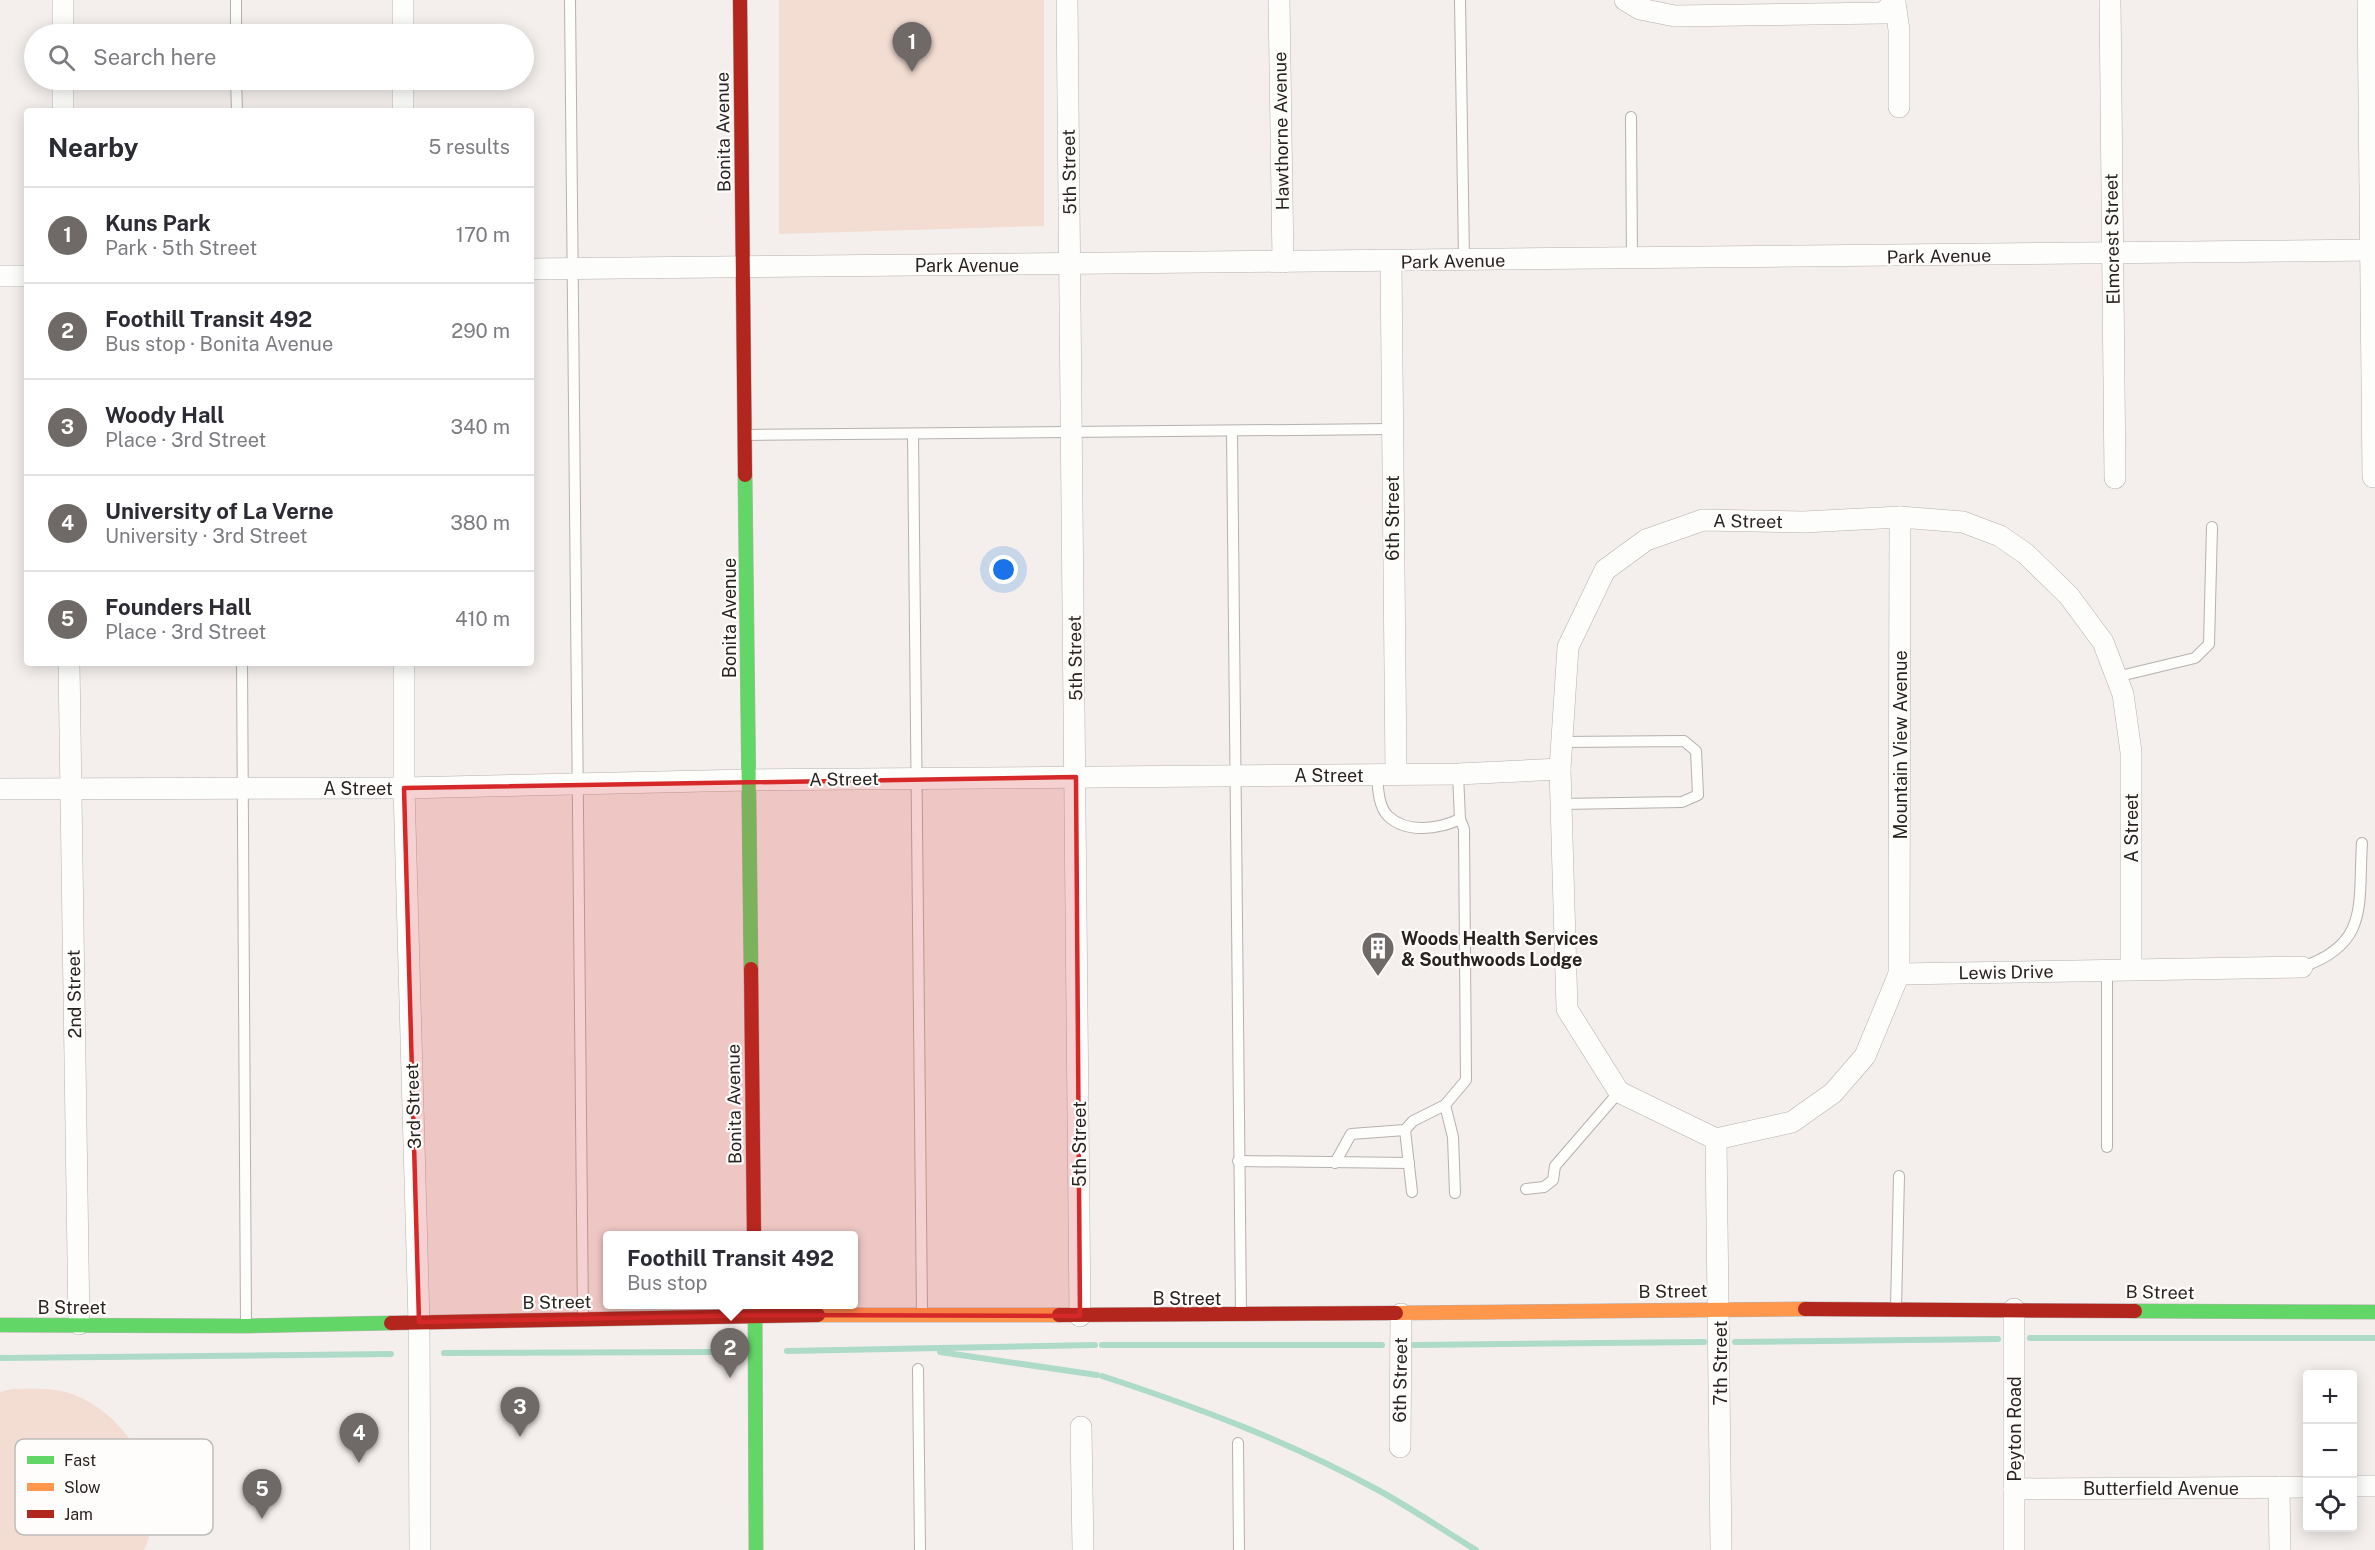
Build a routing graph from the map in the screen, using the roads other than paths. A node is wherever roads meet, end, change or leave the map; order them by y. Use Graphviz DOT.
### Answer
graph roads {
  1 [pos="63,0"];
  2 [pos="236,0"];
  3 [pos="403,0"];
  4 [pos="570,0"];
  5 [pos="740,0"];
  6 [pos="1067,0"];
  7 [pos="1279,0"];
  8 [pos="1460,0"];
  9 [pos="1625,0"];
  10 [pos="2110,0"];
  11 [pos="2368,0"];
  12 [pos="1895,1"];
  13 [pos="63,24"];
  14 [pos="236,24"];
  15 [pos="403,24"];
  16 [pos="63,90"];
  17 [pos="237,90"];
  18 [pos="403,90"];
  19 [pos="1899,107"];
  20 [pos="63,108"];
  21 [pos="237,108"];
  22 [pos="403,108"];
  23 [pos="1631,117"];
  24 [pos="2373,250"];
  25 [pos="2112,254"];
  26 [pos="1632,259"];
  27 [pos="1464,261"];
  28 [pos="1283,262"];
  29 [pos="1391,262"];
  30 [pos="1070,265"];
  31 [pos="743,266"];
  32 [pos="534,269"];
  33 [pos="573,269"];
  34 [pos="0,276"];
  35 [pos="24,276"];
  36 [pos="1392,429"];
  37 [pos="1232,431"];
  38 [pos="1073,432"];
  39 [pos="913,434"];
  40 [pos="746,435"];
  41 [pos="2373,477"];
  42 [pos="2115,478"];
  43 [pos="1900,517"];
  44 [pos="2212,527"];
  45 [pos="69,666"];
  46 [pos="242,666"];
  47 [pos="404,666"];
  48 [pos="2116,677"];
  49 [pos="1562,742"];
  50 [pos="1560,768"];
  51 [pos="1458,774"];
  52 [pos="1235,775"];
  53 [pos="1386,775"];
  54 [pos="1076,777"];
  55 [pos="916,778"];
  56 [pos="747,780"];
  57 [pos="576,783"];
  58 [pos="243,788"];
  59 [pos="404,788"];
  60 [pos="0,789"];
  61 [pos="71,789"];
  62 [pos="1561,804"];
  63 [pos="1460,819"];
  64 [pos="2362,843"];
  65 [pos="2302,967"];
  66 [pos="2107,970"];
  67 [pos="2131,970"];
  68 [pos="1899,974"];
  69 [pos="1619,1092"];
  70 [pos="1445,1105"];
  71 [pos="1405,1130"];
  72 [pos="1716,1139"];
  73 [pos="2107,1147"];
  74 [pos="1238,1161"];
  75 [pos="1335,1163"];
  76 [pos="1409,1163"];
  77 [pos="1899,1176"];
  78 [pos="1526,1189"];
  79 [pos="1412,1192"];
  80 [pos="1455,1193"];
  81 [pos="754,1231"];
  82 [pos="1719,1308"];
  83 [pos="1896,1308"];
  84 [pos="2014,1309"];
  85 [pos="755,1310"];
  86 [pos="2375,1312"];
  87 [pos="1401,1314"];
  88 [pos="1241,1315"];
  89 [pos="922,1316"];
  90 [pos="1080,1316"];
  91 [pos="583,1321"];
  92 [pos="419,1322"];
  93 [pos="79,1324"];
  94 [pos="0,1325"];
  95 [pos="246,1326"];
  96 [pos="918,1369"];
  97 [pos="1082,1427"];
  98 [pos="1238,1443"];
  99 [pos="1400,1447"];
  100 [pos="2303,1486"];
  101 [pos="2357,1486"];
  102 [pos="2375,1486"];
  103 [pos="2279,1487"];
  104 [pos="2014,1489"];
  105 [pos="420,1550"];
  106 [pos="756,1550"];
  107 [pos="920,1550"];
  108 [pos="1083,1550"];
  109 [pos="1239,1550"];
  110 [pos="1721,1550"];
  111 [pos="2014,1550"];
  112 [pos="2280,1550"];
  1 -- 13 [label="street"];
  2 -- 14 [label="lane"];
  3 -- 15 [label="street"];
  4 -- 33 [label="lane"];
  5 -- 31 [label="street, Bonita Avenue"];
  6 -- 30 [label="street, 5th Street"];
  7 -- 28 [label="street, Hawthorne Avenue"];
  8 -- 27 [label="lane"];
  9 -- 12 [label="street"];
  10 -- 25 [label="street, Elmcrest Street"];
  11 -- 24 [label="street"];
  12 -- 19 [label="street"];
  16 -- 20 [label="street"];
  17 -- 21 [label="lane"];
  18 -- 22 [label="street"];
  23 -- 26 [label="lane"];
  24 -- 25 [label="street, Park Avenue"];
  24 -- 41 [label="street"];
  25 -- 26 [label="street, Park Avenue"];
  25 -- 42 [label="street, Elmcrest Street"];
  26 -- 27 [label="street, Park Avenue"];
  27 -- 29 [label="street, Park Avenue"];
  28 -- 29 [label="street, Park Avenue"];
  28 -- 30 [label="street, Park Avenue"];
  29 -- 36 [label="street, 6th Street"];
  30 -- 31 [label="street, Park Avenue"];
  30 -- 38 [label="street, 5th Street"];
  31 -- 33 [label="street, Park Avenue"];
  31 -- 40 [label="street, Bonita Avenue"];
  32 -- 33 [label="street, Park Avenue"];
  33 -- 57 [label="lane"];
  34 -- 35 [label="street"];
  36 -- 37 [label="lane"];
  36 -- 53 [label="street, 6th Street"];
  37 -- 38 [label="lane"];
  37 -- 52 [label="lane"];
  38 -- 39 [label="lane"];
  38 -- 54 [label="street, 5th Street"];
  39 -- 40 [label="lane"];
  39 -- 55 [label="lane"];
  40 -- 56 [label="street, Bonita Avenue"];
  43 -- 48 [label="street, A Street"];
  43 -- 49 [label="street, A Street"];
  43 -- 68 [label="street, Mountain View Avenue"];
  44 -- 48 [label="lane"];
  45 -- 61 [label="street, 2nd Street"];
  46 -- 58 [label="lane"];
  47 -- 59 [label="street, 3rd Street"];
  48 -- 67 [label="street, A Street"];
  49 -- 50 [label="street, A Street"];
  49 -- 62 [label="lane"];
  50 -- 51 [label="street, A Street"];
  50 -- 62 [label="street"];
  51 -- 53 [label="street, A Street"];
  51 -- 63 [label="lane"];
  52 -- 53 [label="street, A Street"];
  52 -- 54 [label="street, A Street"];
  52 -- 74 [label="lane"];
  53 -- 63 [label="lane"];
  54 -- 55 [label="street, A Street"];
  54 -- 90 [label="street, 5th Street"];
  55 -- 56 [label="street, A Street"];
  55 -- 89 [label="lane"];
  56 -- 57 [label="street, A Street"];
  56 -- 81 [label="street, Bonita Avenue"];
  57 -- 59 [label="street, A Street"];
  57 -- 91 [label="lane"];
  58 -- 59 [label="street, A Street"];
  58 -- 61 [label="street, A Street"];
  58 -- 95 [label="lane"];
  59 -- 92 [label="street, 3rd Street"];
  60 -- 61 [label="street, A Street"];
  61 -- 93 [label="street, 2nd Street"];
  62 -- 69 [label="street"];
  63 -- 70 [label="lane"];
  64 -- 65 [label="lane"];
  65 -- 67 [label="street, Lewis Drive"];
  66 -- 67 [label="street, Lewis Drive"];
  66 -- 68 [label="street, Lewis Drive"];
  66 -- 73 [label="lane"];
  68 -- 72 [label="street"];
  69 -- 72 [label="street"];
  69 -- 78 [label="lane"];
  70 -- 71 [label="lane"];
  70 -- 80 [label="lane"];
  71 -- 75 [label="lane"];
  71 -- 76 [label="lane"];
  72 -- 82 [label="street, 7th Street"];
  74 -- 75 [label="lane"];
  74 -- 88 [label="lane"];
  75 -- 76 [label="lane"];
  76 -- 79 [label="lane"];
  77 -- 83 [label="lane"];
  82 -- 83 [label="street, B Street"];
  82 -- 87 [label="street, B Street"];
  82 -- 110 [label="street, 7th Street"];
  83 -- 84 [label="street, B Street"];
  84 -- 86 [label="street, B Street"];
  84 -- 104 [label="street, Peyton Road"];
  85 -- 89 [label="street, B Street"];
  85 -- 91 [label="street, B Street"];
  85 -- 106 [label="street"];
  87 -- 88 [label="street, B Street"];
  87 -- 99 [label="street, 6th Street"];
  88 -- 90 [label="street, B Street"];
  89 -- 90 [label="street, B Street"];
  91 -- 92 [label="street, B Street"];
  92 -- 95 [label="street, B Street"];
  92 -- 105 [label="street, 3rd Street"];
  93 -- 94 [label="street, B Street"];
  93 -- 95 [label="street, B Street"];
  96 -- 107 [label="lane"];
  97 -- 108 [label="street"];
  98 -- 109 [label="lane"];
  100 -- 103 [label="street, Butterfield Avenue"];
  101 -- 102 [label="street"];
  103 -- 104 [label="street, Butterfield Avenue"];
  103 -- 112 [label="street"];
  104 -- 111 [label="street, Peyton Road"];
}
